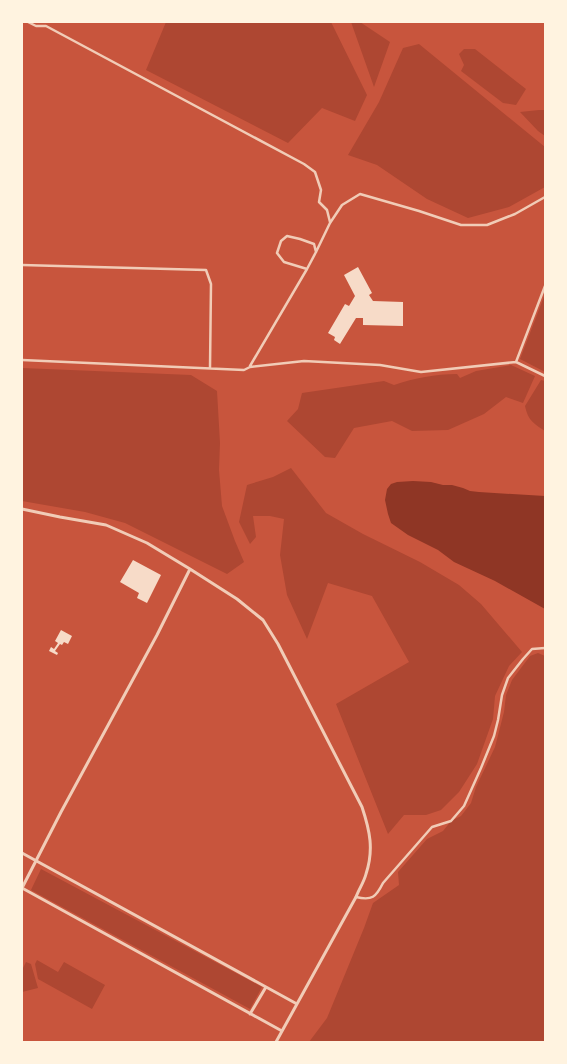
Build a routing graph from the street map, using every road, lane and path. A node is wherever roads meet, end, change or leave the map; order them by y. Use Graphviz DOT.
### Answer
graph roads {
  1 [pos="28,22"];
  2 [pos="545,197"];
  3 [pos="330,223"];
  4 [pos="316,252"];
  5 [pos="22,265"];
  6 [pos="307,269"];
  7 [pos="545,286"];
  8 [pos="22,360"];
  9 [pos="516,362"];
  10 [pos="250,367"];
  11 [pos="210,368"];
  12 [pos="545,376"];
  13 [pos="22,509"];
  14 [pos="190,569"];
  15 [pos="545,648"];
  16 [pos="22,853"];
  17 [pos="36,861"];
  18 [pos="22,888"];
  19 [pos="356,897"];
  20 [pos="266,987"];
  21 [pos="297,1004"];
  22 [pos="250,1014"];
  23 [pos="282,1031"];
  24 [pos="276,1042"];
  1 -- 3 [label="street"];
  2 -- 3 [label="street"];
  3 -- 4 [label="street"];
  4 -- 6 [label="street"];
  4 -- 6 [label="street"];
  5 -- 11 [label="street"];
  6 -- 10 [label="street"];
  7 -- 9 [label="street"];
  8 -- 11 [label="street"];
  9 -- 10 [label="street"];
  9 -- 12 [label="street"];
  10 -- 11 [label="street"];
  13 -- 14 [label="street"];
  14 -- 17 [label="street"];
  14 -- 19 [label="street"];
  15 -- 19 [label="street"];
  16 -- 17 [label="street"];
  17 -- 18 [label="street"];
  17 -- 20 [label="street"];
  18 -- 22 [label="street"];
  19 -- 21 [label="street"];
  20 -- 21 [label="street"];
  20 -- 22 [label="street"];
  21 -- 23 [label="street"];
  22 -- 23 [label="street"];
  23 -- 24 [label="street"];
}
